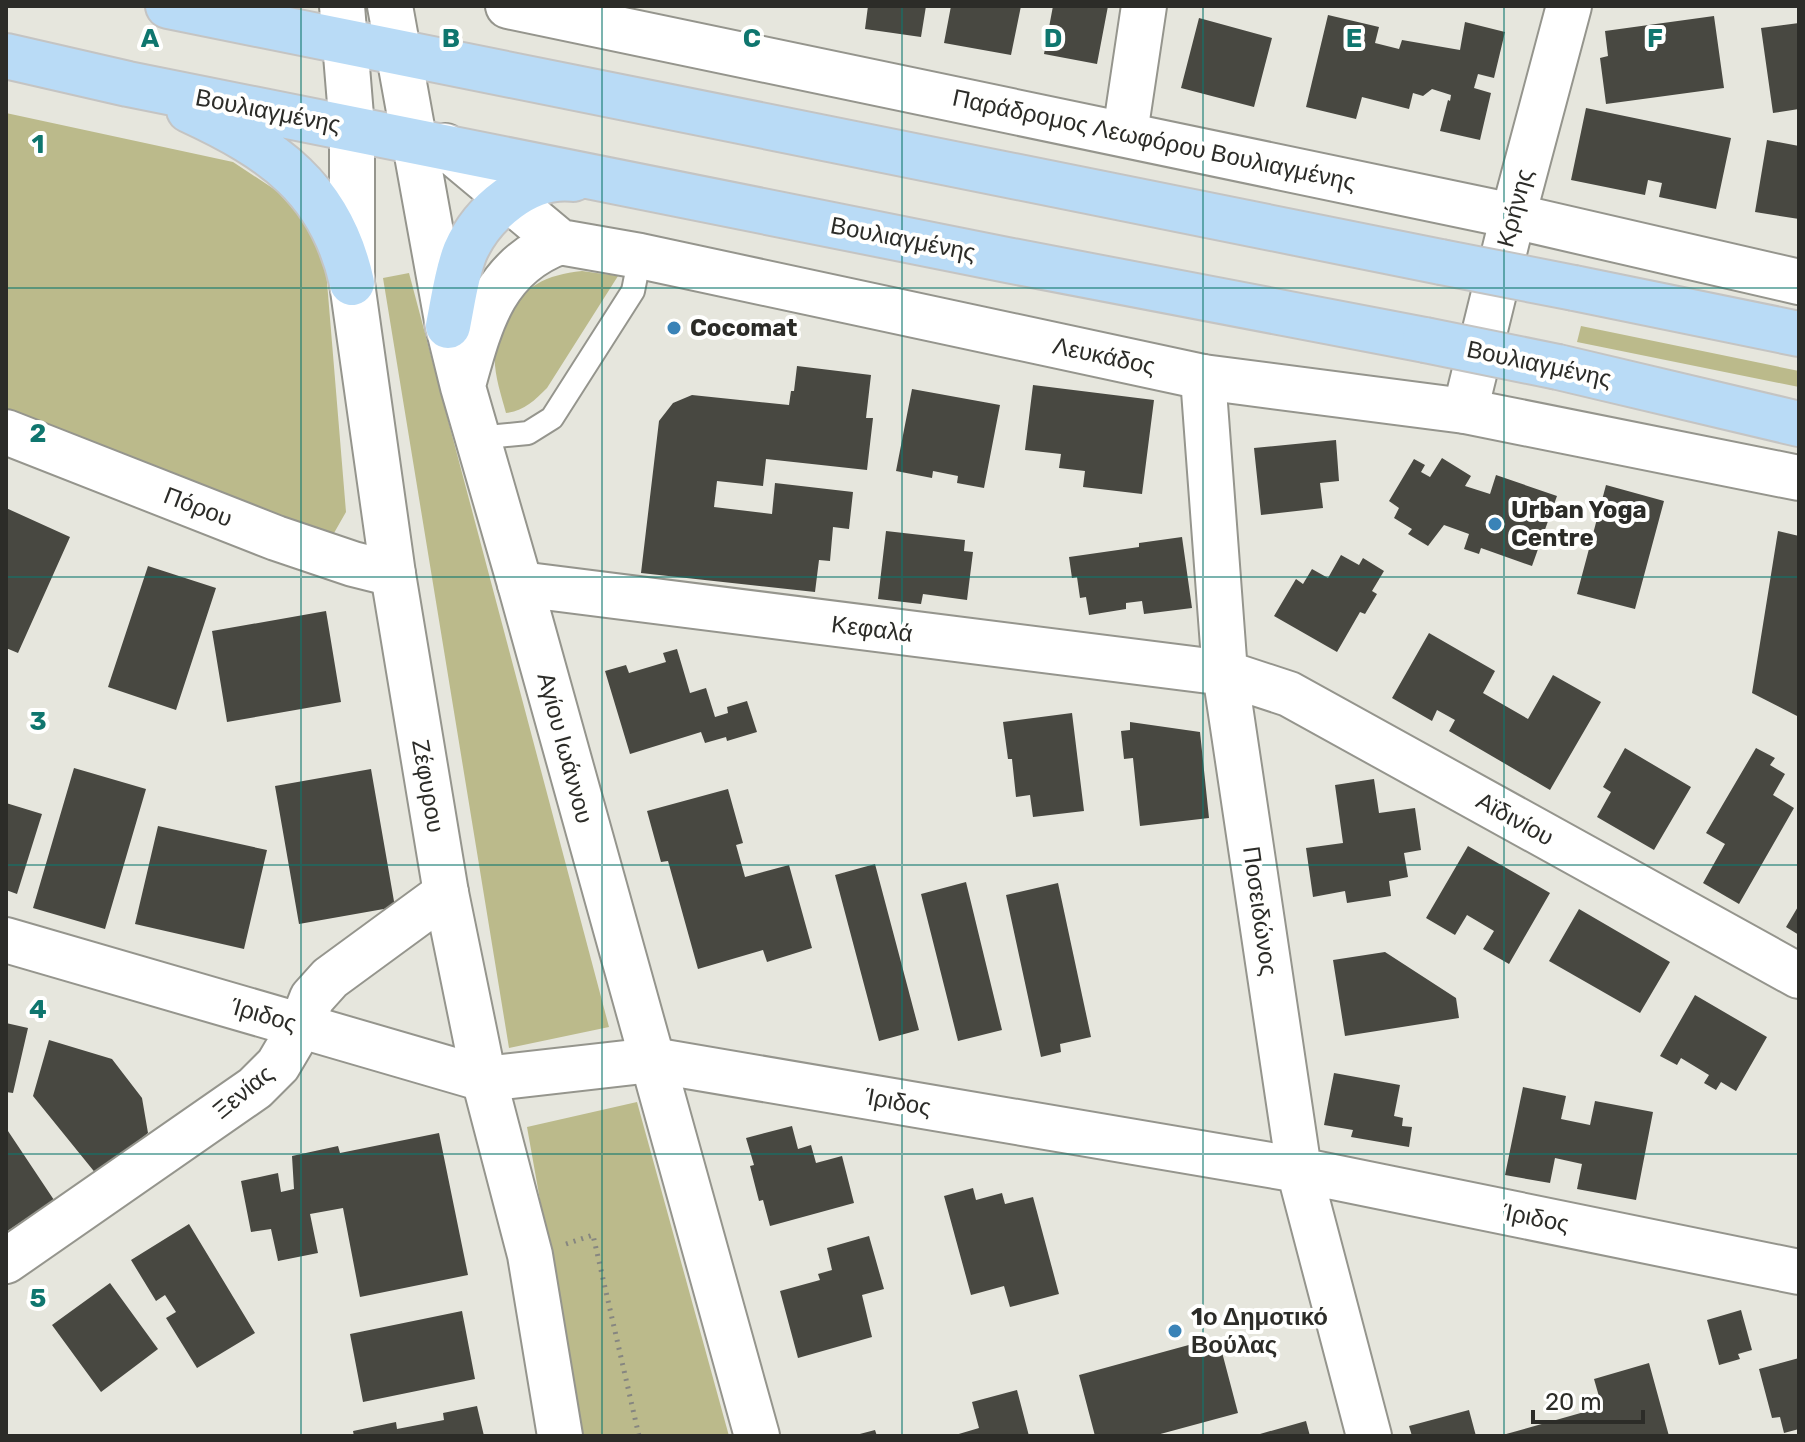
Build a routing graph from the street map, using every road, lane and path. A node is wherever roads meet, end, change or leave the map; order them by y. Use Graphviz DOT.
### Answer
graph roads {
  1 [pos="168,6"];
  2 [pos="390,6"];
  3 [pos="508,6"];
  4 [pos="1144,6"];
  5 [pos="1569,6"];
  6 [pos="345,25"];
  7 [pos="399,54"];
  8 [pos="6,56"];
  9 [pos="128,84"];
  10 [pos="352,128"];
  11 [pos="1125,133"];
  12 [pos="429,142"];
  13 [pos="651,188"];
  14 [pos="508,199"];
  15 [pos="1513,216"];
  16 [pos="560,242"];
  17 [pos="640,256"];
  18 [pos="1799,282"];
  19 [pos="352,283"];
  20 [pos="448,326"];
  21 [pos="1799,334"];
  22 [pos="1203,377"];
  23 [pos="463,387"];
  24 [pos="1465,411"];
  25 [pos="1799,424"];
  26 [pos="6,432"];
  27 [pos="477,438"];
  28 [pos="1799,478"];
  29 [pos="393,574"];
  30 [pos="520,584"];
  31 [pos="1225,673"];
  32 [pos="446,893"];
  33 [pos="6,940"];
  34 [pos="1799,976"];
  35 [pos="301,1026"];
  36 [pos="652,1060"];
  37 [pos="484,1079"];
  38 [pos="1299,1170"];
  39 [pos="530,1255"];
  40 [pos="6,1261"];
  41 [pos="1799,1272"];
  42 [pos="560,1436"];
  43 [pos="639,1436"];
  44 [pos="757,1436"];
  45 [pos="1369,1436"];
  1 -- 6 [label="main road"];
  2 -- 7 [label="street, Αγίου Ιωάννου"];
  3 -- 11 [label="street, Παράδρομος Λεωφόρου Βουλιαγμένης"];
  4 -- 11 [label="street"];
  5 -- 15 [label="street, Κρήνης"];
  6 -- 7 [label="main road"];
  6 -- 10 [label="street, Ζέφυρου"];
  7 -- 12 [label="street, Αγίου Ιωάννου"];
  7 -- 21 [label="main road, bridge"];
  8 -- 9 [label="main road, Βουλιαγμένης"];
  9 -- 10 [label="main road, Βουλιαγμένης"];
  9 -- 19 [label="main road"];
  10 -- 12 [label="main road, Βουλιαγμένης"];
  10 -- 19 [label="street, Ζέφυρου"];
  11 -- 15 [label="street, Παράδρομος Λεωφόρου Βουλιαγμένης"];
  12 -- 13 [label="main road, Βουλιαγμένης"];
  12 -- 14 [label="street, Λευκάδος"];
  12 -- 20 [label="street, Αγίου Ιωάννου"];
  13 -- 14 [label="main road"];
  13 -- 25 [label="main road, Βουλιαγμένης, bridge"];
  14 -- 16 [label="street, Λευκάδος"];
  14 -- 20 [label="main road"];
  15 -- 18 [label="street, Παράδρομος Λεωφόρου Βουλιαγμένης"];
  15 -- 24 [label="street, Κρήνης"];
  16 -- 17 [label="street, Λευκάδος"];
  16 -- 23 [label="street"];
  17 -- 22 [label="street, Λευκάδος"];
  17 -- 27 [label="lane"];
  19 -- 29 [label="street, Ζέφυρου"];
  20 -- 23 [label="street, Αγίου Ιωάννου"];
  22 -- 24 [label="street, Λευκάδος"];
  22 -- 31 [label="street, Ποσειδώνος"];
  23 -- 27 [label="street, Αγίου Ιωάννου"];
  24 -- 28 [label="street, Λευκάδος"];
  26 -- 29 [label="street, Πόρου"];
  27 -- 30 [label="street, Αγίου Ιωάννου"];
  29 -- 32 [label="street, Ζέφυρου"];
  30 -- 31 [label="street, Κεφαλά"];
  30 -- 36 [label="street, Αγίου Ιωάννου"];
  31 -- 34 [label="street, Αϊδινίου"];
  31 -- 38 [label="street, Ποσειδώνος"];
  32 -- 35 [label="street, Ξενίας"];
  32 -- 37 [label="street, Ζέφυρου"];
  33 -- 35 [label="street, Ίριδος"];
  35 -- 37 [label="street, Ίριδος"];
  35 -- 40 [label="street, Ξενίας"];
  36 -- 37 [label="street, Ίριδος"];
  36 -- 38 [label="street, Ίριδος"];
  36 -- 44 [label="street, Αγίου Ιωάννου"];
  37 -- 39 [label="street, Ζέφυρου"];
  38 -- 41 [label="street, Ίριδος"];
  38 -- 45 [label="street, Ποσειδώνος"];
  39 -- 42 [label="street, Ζέφυρου"];
  39 -- 43 [label="path"];
}
